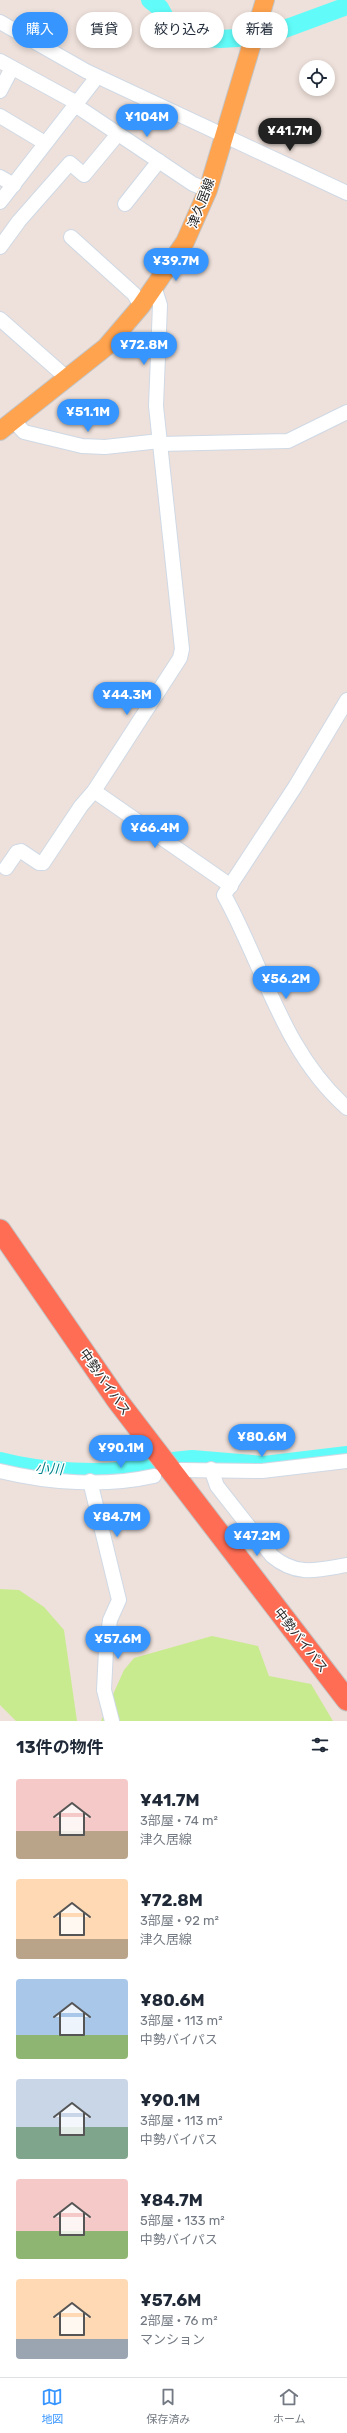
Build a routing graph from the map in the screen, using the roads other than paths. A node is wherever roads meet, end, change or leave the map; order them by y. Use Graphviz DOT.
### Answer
graph roads {
  1 [pos="265,0"];
  2 [pos="0,22"];
  3 [pos="6,64"];
  4 [pos="97,77"];
  5 [pos="0,90"];
  6 [pos="76,104"];
  7 [pos="0,116"];
  8 [pos="118,134"];
  9 [pos="223,135"];
  10 [pos="45,143"];
  11 [pos="159,161"];
  12 [pos="0,177"];
  13 [pos="14,185"];
  14 [pos="208,190"];
  15 [pos="347,193"];
  16 [pos="0,202"];
  17 [pos="125,204"];
  18 [pos="71,237"];
  19 [pos="0,247"];
  20 [pos="154,286"];
  21 [pos="141,306"];
  22 [pos="0,319"];
  23 [pos="68,379"];
  24 [pos="347,412"];
  25 [pos="6,425"];
  26 [pos="160,443"];
  27 [pos="347,700"];
  28 [pos="94,791"];
  29 [pos="6,868"];
  30 [pos="231,886"];
  31 [pos="347,1108"];
  32 [pos="0,1230"];
  33 [pos="0,1250"];
  34 [pos="347,1462"];
  35 [pos="211,1469"];
  36 [pos="180,1470"];
  37 [pos="0,1471"];
  38 [pos="154,1476"];
  39 [pos="90,1481"];
  40 [pos="347,1565"];
  41 [pos="347,1700"];
  42 [pos="347,1710"];
  43 [pos="112,1721"];
  1 -- 9 [label="main road, 津久居線"];
  2 -- 4 [label="street"];
  3 -- 5 [label="street"];
  3 -- 6 [label="street"];
  4 -- 6 [label="street"];
  4 -- 9 [label="street"];
  6 -- 8 [label="street"];
  6 -- 10 [label="street"];
  7 -- 10 [label="street"];
  8 -- 11 [label="street"];
  8 -- 19 [label="street"];
  9 -- 14 [label="main road, 津久居線"];
  9 -- 15 [label="street"];
  10 -- 13 [label="street"];
  11 -- 14 [label="street"];
  11 -- 17 [label="street"];
  12 -- 13 [label="street"];
  13 -- 16 [label="street"];
  14 -- 20 [label="main road, 津久居線"];
  18 -- 21 [label="street"];
  20 -- 21 [label="main road, 津久居線"];
  20 -- 26 [label="street"];
  21 -- 23 [label="main road, 津久居線"];
  22 -- 23 [label="street"];
  23 -- 25 [label="main road, 津久居線"];
  24 -- 26 [label="street"];
  25 -- 26 [label="street"];
  26 -- 28 [label="street"];
  27 -- 30 [label="street"];
  28 -- 29 [label="street"];
  28 -- 30 [label="street"];
  30 -- 31 [label="street"];
  32 -- 41 [label="highway, 中勢バイパス"];
  33 -- 42 [label="highway, 中勢バイパス"];
  34 -- 35 [label="street"];
  35 -- 36 [label="street"];
  35 -- 40 [label="street"];
  37 -- 39 [label="street"];
  38 -- 39 [label="street"];
  39 -- 43 [label="street"];
}
